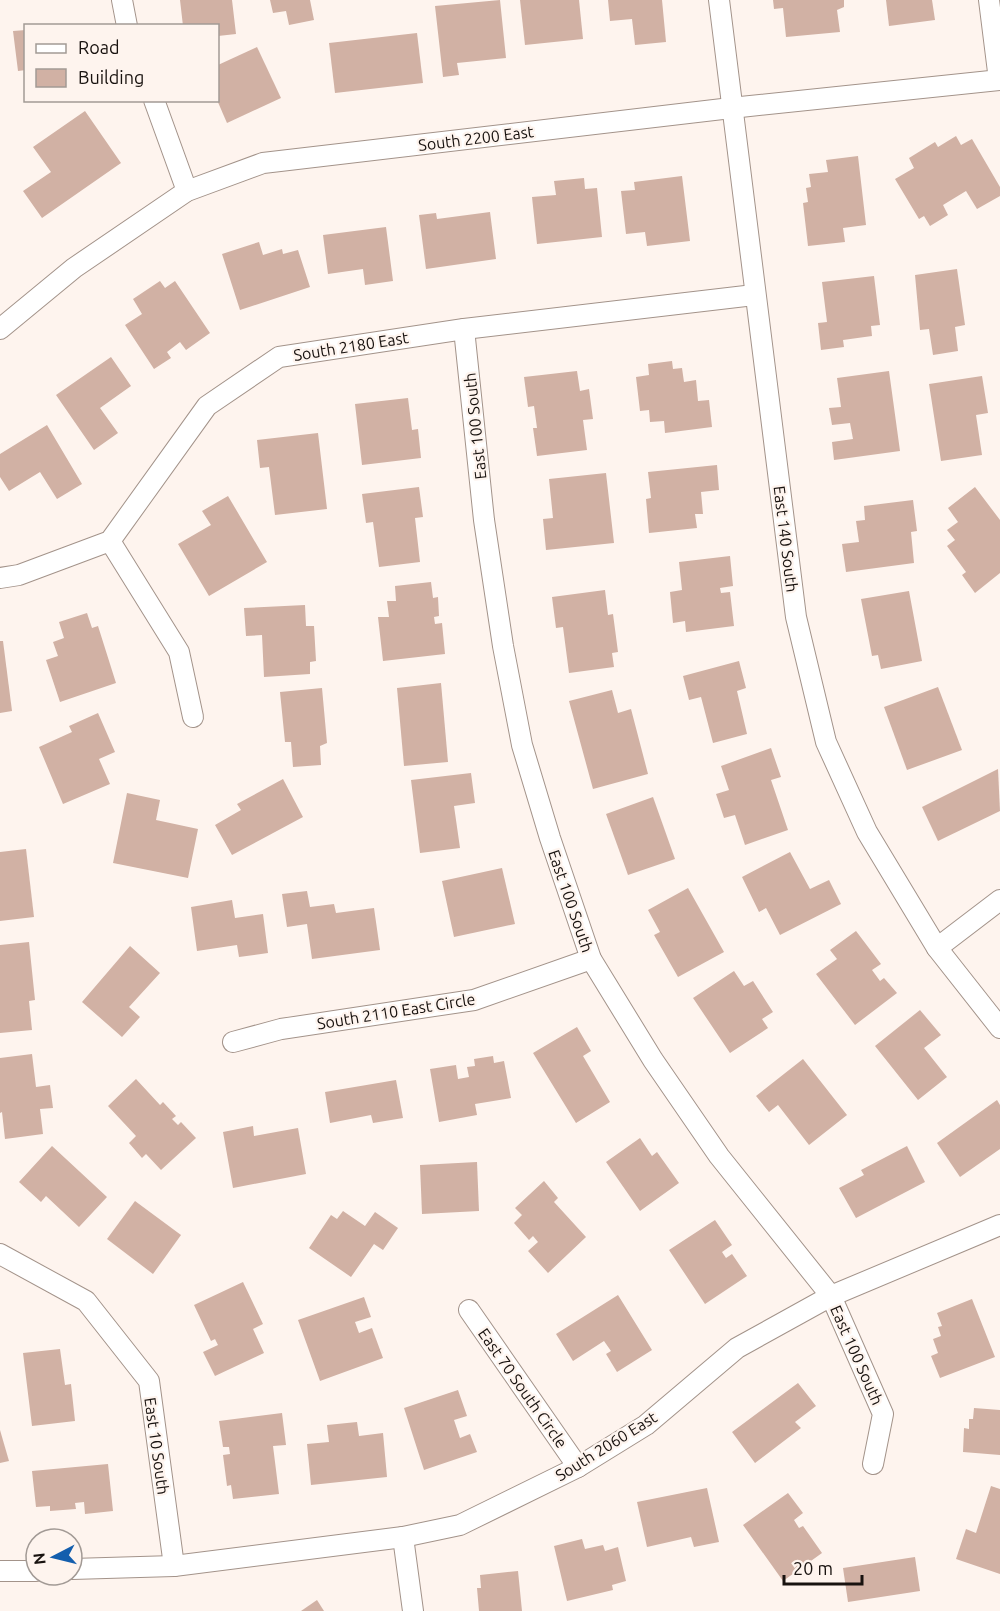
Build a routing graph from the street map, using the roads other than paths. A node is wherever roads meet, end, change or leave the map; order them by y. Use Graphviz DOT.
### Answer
graph roads {
  1 [pos="122,0"];
  2 [pos="719,0"];
  3 [pos="989,0"];
  4 [pos="127,24"];
  5 [pos="1000,80"];
  6 [pos="155,102"];
  7 [pos="731,108"];
  8 [pos="188,191"];
  9 [pos="754,295"];
  10 [pos="0,329"];
  11 [pos="465,329"];
  12 [pos="110,541"];
  13 [pos="0,578"];
  14 [pos="193,717"];
  15 [pos="1000,900"];
  16 [pos="938,948"];
  17 [pos="591,959"];
  18 [pos="1000,1028"];
  19 [pos="233,1042"];
  20 [pos="1000,1225"];
  21 [pos="0,1254"];
  22 [pos="831,1296"];
  23 [pos="469,1310"];
  24 [pos="873,1464"];
  25 [pos="578,1467"];
  26 [pos="403,1537"];
  27 [pos="174,1566"];
  28 [pos="84,1569"];
  29 [pos="0,1571"];
  30 [pos="24,1571"];
  31 [pos="413,1611"];
  1 -- 4 [label="street"];
  2 -- 7 [label="street, East 140 South"];
  3 -- 5 [label="street"];
  5 -- 7 [label="street, South 2200 East"];
  6 -- 8 [label="street"];
  7 -- 8 [label="street, South 2200 East"];
  7 -- 9 [label="street, East 140 South"];
  8 -- 10 [label="street, South 2200 East"];
  9 -- 11 [label="street, South 2180 East"];
  9 -- 16 [label="street, East 140 South"];
  11 -- 12 [label="street, South 2180 East"];
  11 -- 17 [label="street, East 100 South"];
  12 -- 13 [label="street"];
  12 -- 14 [label="street"];
  15 -- 16 [label="street"];
  16 -- 18 [label="street, East 140 South"];
  17 -- 19 [label="street, South 2110 East Circle"];
  17 -- 22 [label="street, East 100 South"];
  20 -- 22 [label="street, South 2060 East"];
  21 -- 27 [label="street, East 10 South"];
  22 -- 24 [label="street, East 100 South"];
  22 -- 25 [label="street, South 2060 East"];
  23 -- 25 [label="street, East 70 South Circle"];
  25 -- 26 [label="street, South 2060 East"];
  26 -- 27 [label="street, South 2060 East"];
  26 -- 31 [label="street"];
  27 -- 28 [label="street, South 2060 East"];
  29 -- 30 [label="street"];
}
